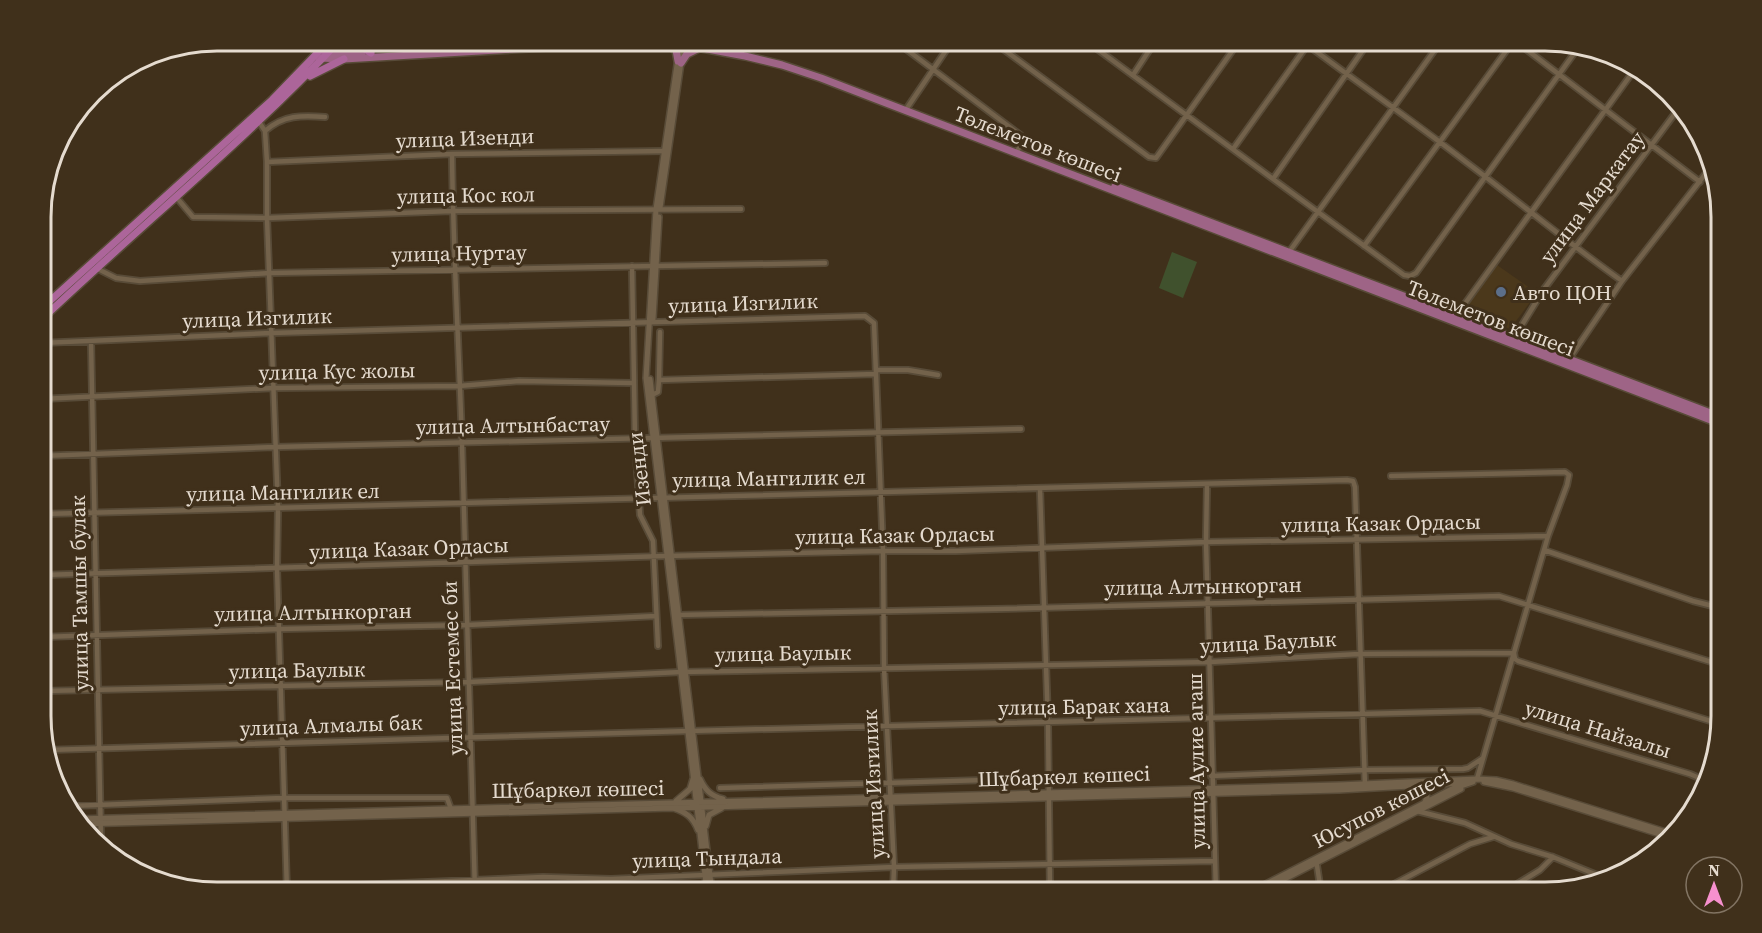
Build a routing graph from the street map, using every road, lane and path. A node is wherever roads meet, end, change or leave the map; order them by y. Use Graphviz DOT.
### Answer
graph roads {
  1 [pos="323,51"];
  2 [pos="326,51"];
  3 [pos="368,51"];
  4 [pos="403,51"];
  5 [pos="471,51"];
  6 [pos="675,51"];
  7 [pos="681,51"];
  8 [pos="691,51"];
  9 [pos="716,51"];
  10 [pos="742,51"];
  11 [pos="908,51"];
  12 [pos="945,51"];
  13 [pos="1006,51"];
  14 [pos="1100,51"];
  15 [pos="1149,51"];
  16 [pos="1232,51"];
  17 [pos="1303,51"];
  18 [pos="1319,51"];
  19 [pos="1362,51"];
  20 [pos="1434,51"];
  21 [pos="1506,51"];
  22 [pos="1528,51"];
  23 [pos="371,53"];
  24 [pos="1574,54"];
  25 [pos="321,55"];
  26 [pos="344,58"];
  27 [pos="680,62"];
  28 [pos="932,69"];
  29 [pos="1346,74"];
  30 [pos="1558,74"];
  31 [pos="1133,75"];
  32 [pos="1630,75"];
  33 [pos="303,81"];
  34 [pos="1394,107"];
  35 [pos="906,109"];
  36 [pos="1605,110"];
  37 [pos="1675,114"];
  38 [pos="1188,115"];
  39 [pos="325,117"];
  40 [pos="259,122"];
  41 [pos="265,131"];
  42 [pos="1441,142"];
  43 [pos="1651,145"];
  44 [pos="1233,149"];
  45 [pos="1018,150"];
  46 [pos="666,151"];
  47 [pos="452,154"];
  48 [pos="267,162"];
  49 [pos="1705,175"];
  50 [pos="1487,177"];
  51 [pos="1273,179"];
  52 [pos="1700,182"];
  53 [pos="177,198"];
  54 [pos="658,209"];
  55 [pos="741,209"];
  56 [pos="452,211"];
  57 [pos="1317,212"];
  58 [pos="1532,212"];
  59 [pos="267,218"];
  60 [pos="1364,246"];
  61 [pos="1574,247"];
  62 [pos="1288,255"];
  63 [pos="825,263"];
  64 [pos="654,265"];
  65 [pos="632,266"];
  66 [pos="96,268"];
  67 [pos="456,269"];
  68 [pos="270,273"];
  69 [pos="1622,281"];
  70 [pos="51,300"];
  71 [pos="51,311"];
  72 [pos="1440,316"];
  73 [pos="1456,316"];
  74 [pos="632,322"];
  75 [pos="651,322"];
  76 [pos="456,328"];
  77 [pos="660,332"];
  78 [pos="271,333"];
  79 [pos="1514,338"];
  80 [pos="91,341"];
  81 [pos="51,343"];
  82 [pos="1569,359"];
  83 [pos="876,372"];
  84 [pos="938,375"];
  85 [pos="659,380"];
  86 [pos="633,382"];
  87 [pos="459,386"];
  88 [pos="274,387"];
  89 [pos="650,397"];
  90 [pos="93,398"];
  91 [pos="51,399"];
  92 [pos="1711,413"];
  93 [pos="1711,420"];
  94 [pos="1021,429"];
  95 [pos="879,434"];
  96 [pos="635,439"];
  97 [pos="654,439"];
  98 [pos="462,442"];
  99 [pos="275,447"];
  100 [pos="93,454"];
  101 [pos="51,456"];
  102 [pos="1391,476"];
  103 [pos="1207,484"];
  104 [pos="1040,489"];
  105 [pos="880,492"];
  106 [pos="662,497"];
  107 [pos="640,498"];
  108 [pos="464,504"];
  109 [pos="278,508"];
  110 [pos="93,513"];
  111 [pos="51,514"];
  112 [pos="1548,536"];
  113 [pos="1357,540"];
  114 [pos="1206,542"];
  115 [pos="1043,548"];
  116 [pos="1544,550"];
  117 [pos="883,551"];
  118 [pos="653,556"];
  119 [pos="669,556"];
  120 [pos="465,563"];
  121 [pos="277,568"];
  122 [pos="95,574"];
  123 [pos="51,575"];
  124 [pos="1358,600"];
  125 [pos="1209,603"];
  126 [pos="1529,604"];
  127 [pos="1043,606"];
  128 [pos="1711,606"];
  129 [pos="884,611"];
  130 [pos="676,615"];
  131 [pos="656,616"];
  132 [pos="467,626"];
  133 [pos="280,629"];
  134 [pos="98,636"];
  135 [pos="51,637"];
  136 [pos="657,646"];
  137 [pos="1514,653"];
  138 [pos="1359,654"];
  139 [pos="1210,662"];
  140 [pos="1711,662"];
  141 [pos="1045,665"];
  142 [pos="884,667"];
  143 [pos="683,672"];
  144 [pos="469,682"];
  145 [pos="281,687"];
  146 [pos="98,689"];
  147 [pos="51,691"];
  148 [pos="1480,711"];
  149 [pos="1495,714"];
  150 [pos="1362,715"];
  151 [pos="1210,719"];
  152 [pos="1711,721"];
  153 [pos="1048,723"];
  154 [pos="887,727"];
  155 [pos="691,731"];
  156 [pos="470,737"];
  157 [pos="282,742"];
  158 [pos="98,748"];
  159 [pos="55,750"];
  160 [pos="1483,758"];
  161 [pos="1364,770"];
  162 [pos="696,774"];
  163 [pos="1212,776"];
  164 [pos="1049,778"];
  165 [pos="1698,778"];
  166 [pos="1475,780"];
  167 [pos="889,783"];
  168 [pos="1412,785"];
  169 [pos="1365,786"];
  170 [pos="720,788"];
  171 [pos="1212,791"];
  172 [pos="1049,795"];
  173 [pos="283,798"];
  174 [pos="890,800"];
  175 [pos="1425,802"];
  176 [pos="699,804"];
  177 [pos="730,804"];
  178 [pos="99,805"];
  179 [pos="668,805"];
  180 [pos="77,806"];
  181 [pos="451,809"];
  182 [pos="472,810"];
  183 [pos="1417,811"];
  184 [pos="283,816"];
  185 [pos="88,820"];
  186 [pos="99,821"];
  187 [pos="90,822"];
  188 [pos="100,833"];
  189 [pos="1662,833"];
  190 [pos="1494,837"];
  191 [pos="703,838"];
  192 [pos="1553,857"];
  193 [pos="1214,861"];
  194 [pos="1317,861"];
  195 [pos="1050,865"];
  196 [pos="894,867"];
  197 [pos="1595,874"];
  198 [pos="707,875"];
  199 [pos="475,881"];
  200 [pos="286,882"];
  201 [pos="454,882"];
  202 [pos="708,882"];
  203 [pos="893,882"];
  204 [pos="1050,882"];
  205 [pos="1215,882"];
  206 [pos="1272,882"];
  207 [pos="1278,882"];
  208 [pos="1320,882"];
  209 [pos="1398,882"];
  210 [pos="1520,882"];
  1 -- 25 [label="highway"];
  2 -- 25 [label="highway"];
  3 -- 23 [label="highway"];
  4 -- 23 [label="main road"];
  5 -- 26 [label="main road, Төлеметов көшесі"];
  6 -- 27 [label="main road"];
  7 -- 27 [label="street, Изенди"];
  8 -- 27 [label="main road"];
  9 -- 35 [label="main road, Төлеметов көшесі"];
  10 -- 35 [label="main road, Төлеметов көшесі"];
  11 -- 28 [label="street"];
  12 -- 28 [label="street"];
  13 -- 38 [label="street"];
  14 -- 31 [label="street"];
  15 -- 31 [label="street"];
  16 -- 38 [label="street"];
  17 -- 44 [label="street"];
  18 -- 29 [label="street"];
  19 -- 29 [label="street"];
  20 -- 34 [label="street"];
  21 -- 42 [label="street"];
  22 -- 30 [label="street"];
  23 -- 25 [label="main road"];
  24 -- 30 [label="street"];
  25 -- 26 [label="main road, Төлеметов көшесі"];
  25 -- 33 [label="highway"];
  25 -- 70 [label="highway"];
  26 -- 33 [label="highway"];
  27 -- 46 [label="street, Изенди"];
  28 -- 35 [label="street"];
  28 -- 45 [label="street"];
  29 -- 34 [label="street"];
  29 -- 51 [label="street"];
  30 -- 36 [label="street"];
  30 -- 50 [label="street"];
  31 -- 38 [label="street"];
  32 -- 36 [label="street"];
  33 -- 40 [label="highway"];
  34 -- 42 [label="street"];
  34 -- 57 [label="street"];
  35 -- 45 [label="main road, Төлеметов көшесі"];
  35 -- 62 [label="main road, Төлеметов көшесі"];
  36 -- 43 [label="street"];
  36 -- 58 [label="street"];
  37 -- 43 [label="street, улица Маркатау"];
  38 -- 44 [label="street"];
  39 -- 41 [label="street"];
  40 -- 41 [label="street"];
  40 -- 53 [label="highway"];
  41 -- 48 [label="street"];
  42 -- 50 [label="street"];
  42 -- 60 [label="street"];
  43 -- 52 [label="street"];
  43 -- 61 [label="street, улица Маркатау"];
  44 -- 51 [label="street"];
  45 -- 62 [label="main road, Төлеметов көшесі"];
  46 -- 47 [label="street, улица Изенди"];
  46 -- 54 [label="street, Изенди"];
  47 -- 48 [label="street, улица Изенди"];
  47 -- 56 [label="street, улица Естемес би"];
  48 -- 59 [label="street"];
  49 -- 52 [label="street"];
  50 -- 58 [label="street"];
  50 -- 60 [label="street"];
  51 -- 57 [label="street"];
  52 -- 69 [label="street"];
  53 -- 59 [label="street, улица Кос кол"];
  53 -- 66 [label="highway"];
  54 -- 55 [label="street, улица Кос кол"];
  54 -- 56 [label="street, улица Кос кол"];
  54 -- 64 [label="street, Изенди"];
  56 -- 59 [label="street, улица Кос кол"];
  56 -- 67 [label="street, улица Естемес би"];
  57 -- 60 [label="street"];
  57 -- 62 [label="street"];
  58 -- 61 [label="street"];
  58 -- 73 [label="street"];
  59 -- 68 [label="street"];
  61 -- 69 [label="street"];
  61 -- 79 [label="street, улица Маркатау"];
  62 -- 72 [label="main road, Төлеметов көшесі"];
  62 -- 73 [label="main road, Төлеметов көшесі"];
  63 -- 64 [label="street, улица Нуртау"];
  64 -- 65 [label="street, улица Нуртау"];
  64 -- 75 [label="street, Изенди"];
  65 -- 67 [label="street, улица Нуртау"];
  65 -- 74 [label="street"];
  66 -- 68 [label="street, улица Нуртау"];
  66 -- 71 [label="highway"];
  67 -- 68 [label="street, улица Нуртау"];
  67 -- 76 [label="street, улица Естемес би"];
  68 -- 78 [label="street"];
  69 -- 82 [label="street"];
  72 -- 73 [label="main road"];
  72 -- 93 [label="main road, Төлеметов көшесі"];
  73 -- 79 [label="main road, Төлеметов көшесі"];
  74 -- 75 [label="street, улица Изгилик"];
  74 -- 76 [label="street, улица Изгилик"];
  74 -- 86 [label="street"];
  75 -- 83 [label="street, улица Изгилик"];
  75 -- 89 [label="street, Изенди"];
  76 -- 78 [label="street, улица Изгилик"];
  76 -- 87 [label="street, улица Естемес би"];
  77 -- 85 [label="street"];
  78 -- 80 [label="street, улица Изгилик"];
  78 -- 88 [label="street"];
  79 -- 82 [label="main road, Төлеметов көшесі"];
  80 -- 81 [label="street, улица Изгилик"];
  80 -- 90 [label="street, улица Тамшы булак"];
  82 -- 92 [label="main road, Төлеметов көшесі"];
  83 -- 84 [label="street"];
  83 -- 85 [label="street"];
  83 -- 95 [label="street, улица Изгилик"];
  85 -- 89 [label="street"];
  86 -- 87 [label="street, улица Кус жолы"];
  86 -- 96 [label="street"];
  87 -- 88 [label="street, улица Кус жолы"];
  87 -- 98 [label="street, улица Естемес би"];
  88 -- 90 [label="street, улица Кус жолы"];
  88 -- 99 [label="street"];
  89 -- 97 [label="street, Изенди"];
  90 -- 91 [label="street, улица Кус жолы"];
  90 -- 100 [label="street, улица Тамшы булак"];
  94 -- 95 [label="street, улица Алтынбастау"];
  95 -- 97 [label="street, улица Алтынбастау"];
  95 -- 105 [label="street, улица Изгилик"];
  96 -- 97 [label="street, улица Алтынбастау"];
  96 -- 98 [label="street, улица Алтынбастау"];
  96 -- 107 [label="street"];
  97 -- 106 [label="street, Изенди"];
  98 -- 99 [label="street, улица Алтынбастау"];
  98 -- 108 [label="street, улица Естемес би"];
  99 -- 100 [label="street, улица Алтынбастау"];
  99 -- 109 [label="street"];
  100 -- 101 [label="street, улица Алтынбастау"];
  100 -- 110 [label="street, улица Тамшы булак"];
  102 -- 112 [label="street"];
  103 -- 104 [label="street, улица Мангилик ел"];
  103 -- 113 [label="street, улица Мангилик ел"];
  103 -- 114 [label="street, улица Аулие агаш"];
  104 -- 105 [label="street, улица Мангилик ел"];
  104 -- 115 [label="street"];
  105 -- 106 [label="street, улица Мангилик ел"];
  105 -- 117 [label="street, улица Изгилик"];
  106 -- 107 [label="street, улица Мангилик ел"];
  106 -- 119 [label="street, Изенди"];
  107 -- 108 [label="street, улица Мангилик ел"];
  107 -- 118 [label="street"];
  108 -- 109 [label="street, улица Мангилик ел"];
  108 -- 120 [label="street, улица Естемес би"];
  109 -- 110 [label="street, улица Мангилик ел"];
  109 -- 121 [label="street"];
  110 -- 111 [label="street, улица Мангилик ел"];
  110 -- 122 [label="street, улица Тамшы булак"];
  112 -- 113 [label="street, улица Казак Ордасы"];
  112 -- 116 [label="street"];
  113 -- 114 [label="street, улица Казак Ордасы"];
  113 -- 124 [label="street"];
  114 -- 115 [label="street, улица Казак Ордасы"];
  114 -- 125 [label="street, улица Аулие агаш"];
  115 -- 117 [label="street, улица Казак Ордасы"];
  115 -- 127 [label="street"];
  116 -- 126 [label="street"];
  116 -- 128 [label="street"];
  117 -- 119 [label="street, улица Казак Ордасы"];
  117 -- 129 [label="street, улица Изгилик"];
  118 -- 119 [label="street, улица Казак Ордасы"];
  118 -- 120 [label="street, улица Казак Ордасы"];
  118 -- 131 [label="street"];
  119 -- 130 [label="street, Изенди"];
  120 -- 121 [label="street, улица Казак Ордасы"];
  120 -- 132 [label="street, улица Естемес би"];
  121 -- 122 [label="street, улица Казак Ордасы"];
  121 -- 133 [label="street"];
  122 -- 123 [label="street, улица Казак Ордасы"];
  122 -- 134 [label="street, улица Тамшы булак"];
  124 -- 125 [label="street, улица Алтынкорган"];
  124 -- 126 [label="street, улица Алтынкорган"];
  124 -- 138 [label="street"];
  125 -- 127 [label="street, улица Алтынкорган"];
  125 -- 139 [label="street, улица Аулие агаш"];
  126 -- 137 [label="street"];
  126 -- 140 [label="street, улица Алтынкорган"];
  127 -- 129 [label="street, улица Алтынкорган"];
  127 -- 141 [label="street"];
  129 -- 130 [label="street, улица Алтынкорган"];
  129 -- 142 [label="street, улица Изгилик"];
  130 -- 143 [label="street, Изенди"];
  131 -- 132 [label="street, улица Алтынкорган"];
  131 -- 136 [label="street"];
  132 -- 133 [label="street, улица Алтынкорган"];
  132 -- 144 [label="street, улица Естемес би"];
  133 -- 134 [label="street, улица Алтынкорган"];
  133 -- 145 [label="street"];
  134 -- 135 [label="street, улица Алтынкорган"];
  134 -- 146 [label="street, улица Тамшы булак"];
  137 -- 138 [label="street, улица Баулык"];
  137 -- 149 [label="street"];
  137 -- 152 [label="street"];
  138 -- 139 [label="street, улица Баулык"];
  138 -- 150 [label="street"];
  139 -- 141 [label="street, улица Баулык"];
  139 -- 151 [label="street, улица Аулие агаш"];
  141 -- 142 [label="street, улица Баулык"];
  141 -- 153 [label="street"];
  142 -- 143 [label="street, улица Баулык"];
  142 -- 154 [label="street, улица Изгилик"];
  143 -- 144 [label="street, улица Баулык"];
  143 -- 155 [label="street, Изенди"];
  144 -- 145 [label="street, улица Баулык"];
  144 -- 156 [label="street, улица Естемес би"];
  145 -- 146 [label="street, улица Баулык"];
  145 -- 157 [label="street"];
  146 -- 147 [label="street, улица Баулык"];
  146 -- 158 [label="street, улица Тамшы булак"];
  148 -- 149 [label="street, улица Найзалы"];
  148 -- 150 [label="street, улица Барак хана"];
  149 -- 160 [label="street"];
  149 -- 165 [label="street, улица Найзалы"];
  150 -- 151 [label="street, улица Барак хана"];
  150 -- 161 [label="street"];
  151 -- 153 [label="street, улица Барак хана"];
  151 -- 163 [label="street, улица Аулие агаш"];
  153 -- 154 [label="street, улица Барак хана"];
  153 -- 164 [label="street"];
  154 -- 155 [label="street, улица Барак хана"];
  154 -- 167 [label="street, улица Изгилик"];
  155 -- 156 [label="street, улица Алмалы бак"];
  155 -- 162 [label="street, Изенди"];
  156 -- 157 [label="street, улица Алмалы бак"];
  156 -- 182 [label="street, улица Естемес би"];
  157 -- 158 [label="street, улица Алмалы бак"];
  157 -- 173 [label="street"];
  158 -- 159 [label="street, улица Алмалы бак"];
  158 -- 178 [label="street, улица Тамшы булак"];
  160 -- 161 [label="street"];
  160 -- 166 [label="street"];
  161 -- 163 [label="street"];
  161 -- 169 [label="street"];
  162 -- 176 [label="street, Изенди"];
  162 -- 177 [label="street"];
  162 -- 179 [label="street"];
  163 -- 171 [label="street, улица Аулие агаш"];
  164 -- 167 [label="street"];
  164 -- 172 [label="street"];
  166 -- 168 [label="street, Шұбаркөл көшесі"];
  166 -- 169 [label="street, Шұбаркөл көшесі"];
  166 -- 175 [label="street, Юсупов көшесі"];
  166 -- 183 [label="street, Юсупов көшесі"];
  166 -- 189 [label="street, Шұбаркөл көшесі"];
  167 -- 170 [label="street"];
  167 -- 174 [label="street, улица Изгилик"];
  168 -- 169 [label="street, Шұбаркөл көшесі"];
  168 -- 175 [label="street"];
  169 -- 171 [label="street, Шұбаркөл көшесі"];
  171 -- 172 [label="street, Шұбаркөл көшесі"];
  171 -- 193 [label="street, улица Аулие агаш"];
  172 -- 174 [label="street, Шұбаркөл көшесі"];
  172 -- 195 [label="street"];
  173 -- 178 [label="street, Шұбаркөл көшесі"];
  173 -- 181 [label="street, Шұбаркөл көшесі"];
  173 -- 184 [label="street"];
  174 -- 177 [label="street, Шұбаркөл көшесі"];
  174 -- 196 [label="street, улица Изгилик"];
  175 -- 194 [label="street, Юсупов көшесі"];
  176 -- 177 [label="street, Шұбаркөл көшесі"];
  176 -- 179 [label="street, Шұбаркөл көшесі"];
  176 -- 191 [label="street, Изенди"];
  177 -- 191 [label="street"];
  178 -- 180 [label="street, Шұбаркөл көшесі"];
  178 -- 186 [label="street, улица Тамшы булак"];
  179 -- 182 [label="street, Шұбаркөл көшесі"];
  179 -- 191 [label="street"];
  181 -- 182 [label="street, Шұбаркөл көшесі"];
  181 -- 184 [label="street, Шұбаркөл көшесі"];
  182 -- 184 [label="street, Шұбаркөл көшесі"];
  182 -- 199 [label="street, улица Естемес би"];
  183 -- 190 [label="street"];
  183 -- 194 [label="street, Юсупов көшесі"];
  184 -- 186 [label="street, Шұбаркөл көшесі"];
  184 -- 200 [label="street"];
  185 -- 186 [label="street, Шұбаркөл көшесі"];
  186 -- 187 [label="street, Шұбаркөл көшесі"];
  186 -- 188 [label="street, улица Тамшы булак"];
  190 -- 192 [label="street"];
  190 -- 209 [label="street"];
  191 -- 198 [label="street, Изенди"];
  192 -- 197 [label="street"];
  192 -- 210 [label="street"];
  193 -- 195 [label="street, улица Тындала"];
  193 -- 205 [label="street, улица Аулие агаш"];
  194 -- 206 [label="street, Юсупов көшесі"];
  194 -- 207 [label="street, Юсупов көшесі"];
  194 -- 208 [label="street"];
  195 -- 196 [label="street, улица Тындала"];
  195 -- 204 [label="street"];
  196 -- 198 [label="street, улица Тындала"];
  196 -- 203 [label="street, улица Изгилик"];
  198 -- 199 [label="street, улица Тындала"];
  198 -- 202 [label="street, Изенди"];
  199 -- 201 [label="street, улица Тындала"];
}
